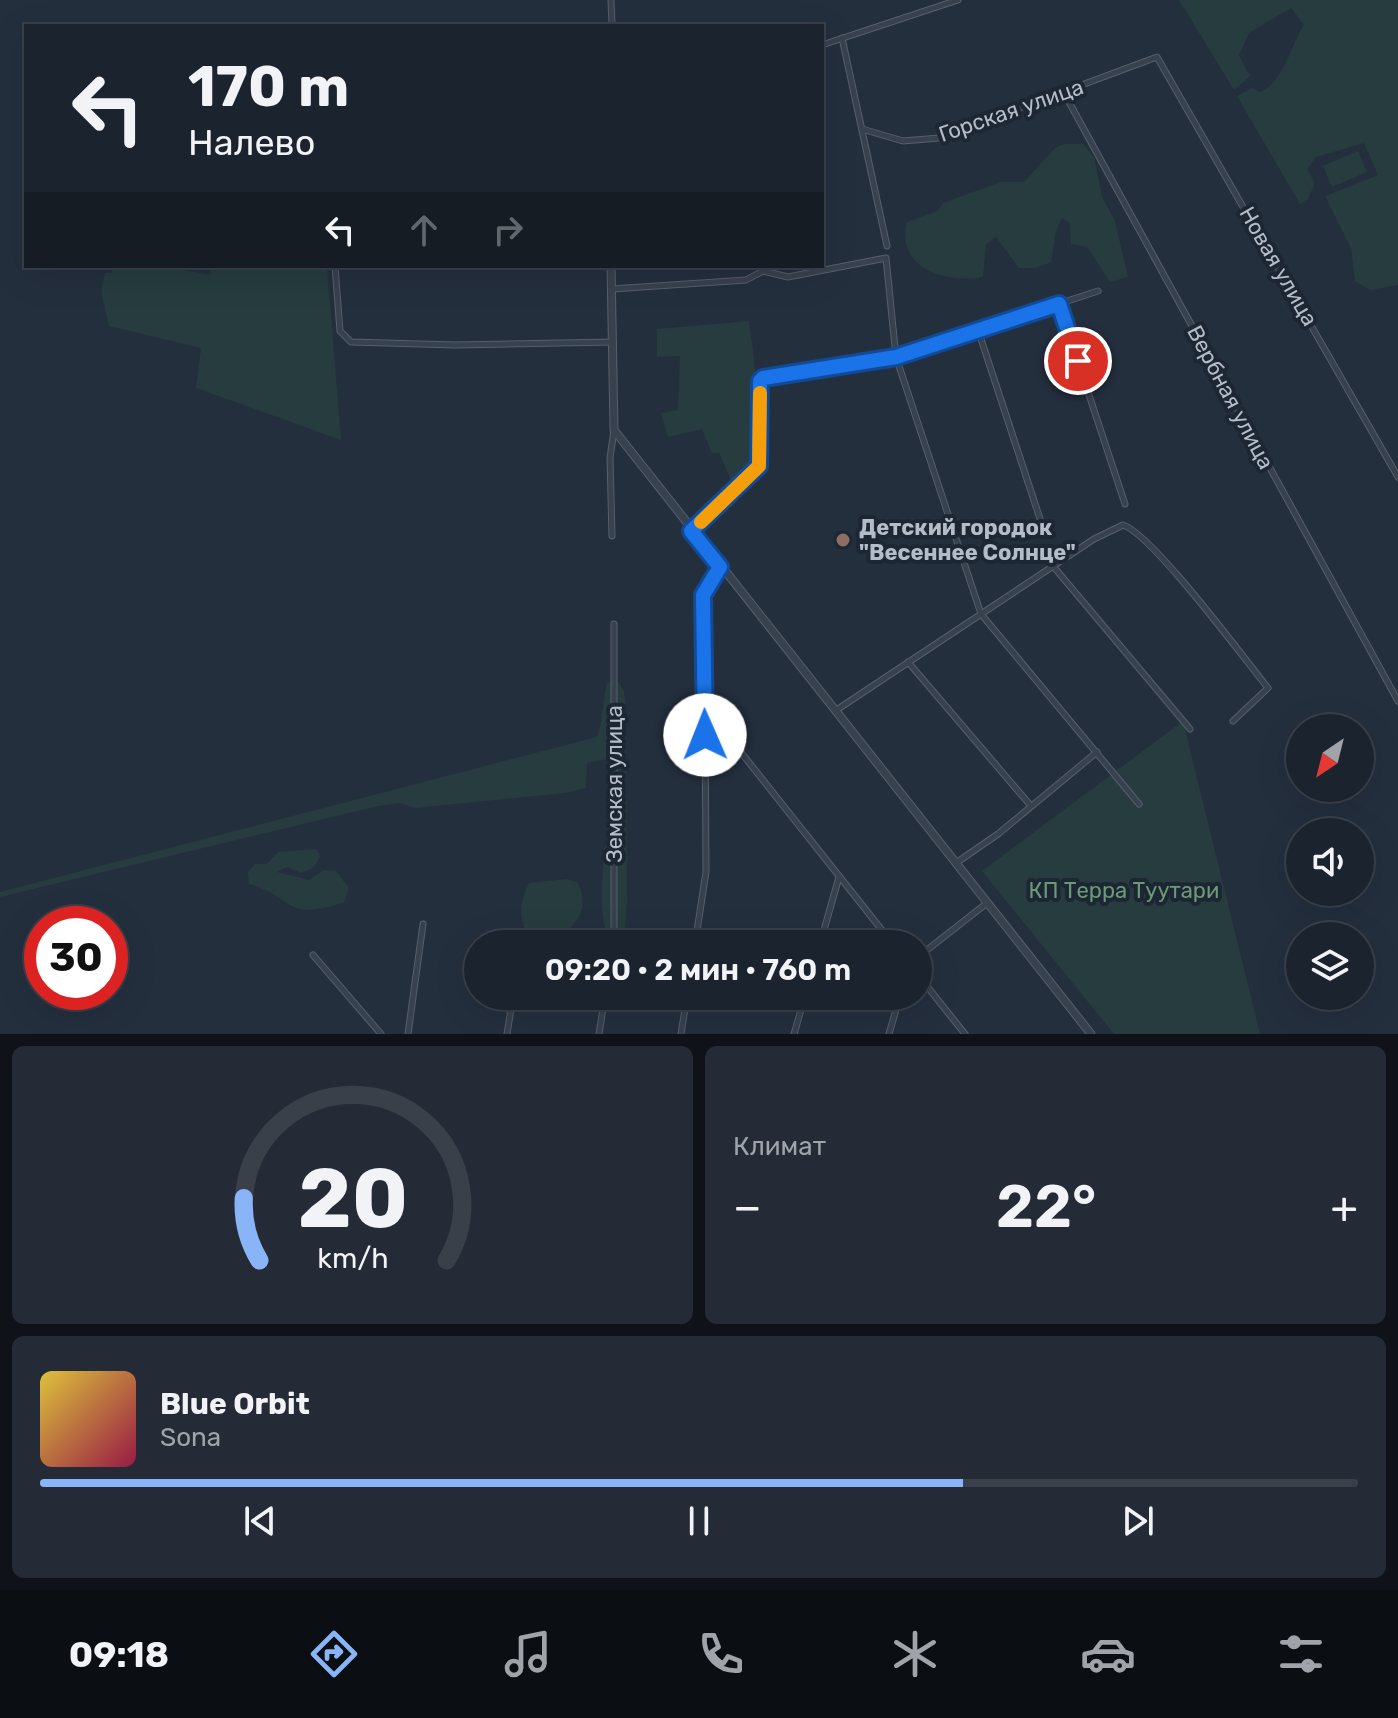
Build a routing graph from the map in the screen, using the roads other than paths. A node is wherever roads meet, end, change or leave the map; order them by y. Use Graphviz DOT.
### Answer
graph roads {
  1 [pos="611,0"];
  2 [pos="958,0"];
  3 [pos="612,24"];
  4 [pos="842,38"];
  5 [pos="824,44"];
  6 [pos="1157,57"];
  7 [pos="1064,93"];
  8 [pos="862,129"];
  9 [pos="887,246"];
  10 [pos="335,268"];
  11 [pos="611,268"];
  12 [pos="612,289"];
  13 [pos="1098,291"];
  14 [pos="1059,304"];
  15 [pos="978,330"];
  16 [pos="613,342"];
  17 [pos="896,357"];
  18 [pos="614,430"];
  19 [pos="1398,477"];
  20 [pos="1125,504"];
  21 [pos="691,531"];
  22 [pos="1045,534"];
  23 [pos="612,536"];
  24 [pos="1053,566"];
  25 [pos="720,567"];
  26 [pos="981,614"];
  27 [pos="614,624"];
  28 [pos="908,662"];
  29 [pos="1398,701"];
  30 [pos="705,707"];
  31 [pos="835,711"];
  32 [pos="1233,721"];
  33 [pos="1190,729"];
  34 [pos="1097,752"];
  35 [pos="1139,804"];
  36 [pos="1031,806"];
  37 [pos="956,863"];
  38 [pos="839,876"];
  39 [pos="987,903"];
  40 [pos="423,924"];
  41 [pos="614,930"];
  42 [pos="697,930"];
  43 [pos="824,930"];
  44 [pos="882,930"];
  45 [pos="932,946"];
  46 [pos="313,955"];
  47 [pos="932,993"];
  48 [pos="511,1010"];
  49 [pos="603,1010"];
  50 [pos="685,1010"];
  51 [pos="801,1010"];
  52 [pos="896,1010"];
  53 [pos="381,1034"];
  54 [pos="408,1034"];
  55 [pos="507,1034"];
  56 [pos="599,1034"];
  57 [pos="681,1034"];
  58 [pos="794,1034"];
  59 [pos="889,1034"];
  60 [pos="965,1034"];
  61 [pos="1091,1034"];
  1 -- 3 [label="street"];
  2 -- 4 [label="street"];
  4 -- 5 [label="street"];
  4 -- 8 [label="street"];
  6 -- 7 [label="street, Горская улица"];
  6 -- 19 [label="street, Новая улица"];
  7 -- 8 [label="street, Горская улица"];
  7 -- 29 [label="street, Вербная улица"];
  8 -- 9 [label="street"];
  10 -- 16 [label="street"];
  11 -- 12 [label="street"];
  12 -- 16 [label="street"];
  12 -- 17 [label="street"];
  13 -- 14 [label="street"];
  14 -- 15 [label="street"];
  14 -- 20 [label="street"];
  15 -- 17 [label="street"];
  15 -- 22 [label="street"];
  16 -- 18 [label="street"];
  17 -- 21 [label="street"];
  17 -- 26 [label="street"];
  18 -- 21 [label="street"];
  18 -- 23 [label="street"];
  21 -- 25 [label="street"];
  24 -- 26 [label="street"];
  24 -- 32 [label="street"];
  24 -- 33 [label="street"];
  25 -- 30 [label="street"];
  25 -- 31 [label="street"];
  26 -- 28 [label="street"];
  26 -- 34 [label="street"];
  27 -- 41 [label="street, Земская улица"];
  28 -- 31 [label="street"];
  28 -- 36 [label="street"];
  30 -- 38 [label="street"];
  30 -- 42 [label="street"];
  31 -- 37 [label="street"];
  34 -- 35 [label="street"];
  34 -- 36 [label="street"];
  36 -- 37 [label="street"];
  37 -- 39 [label="street"];
  38 -- 43 [label="street"];
  38 -- 44 [label="street"];
  39 -- 45 [label="street"];
  39 -- 61 [label="street"];
  40 -- 54 [label="street"];
  46 -- 53 [label="street"];
  47 -- 60 [label="street"];
  48 -- 55 [label="street"];
  49 -- 56 [label="street"];
  50 -- 57 [label="street"];
  51 -- 58 [label="street"];
  52 -- 59 [label="street"];
}
